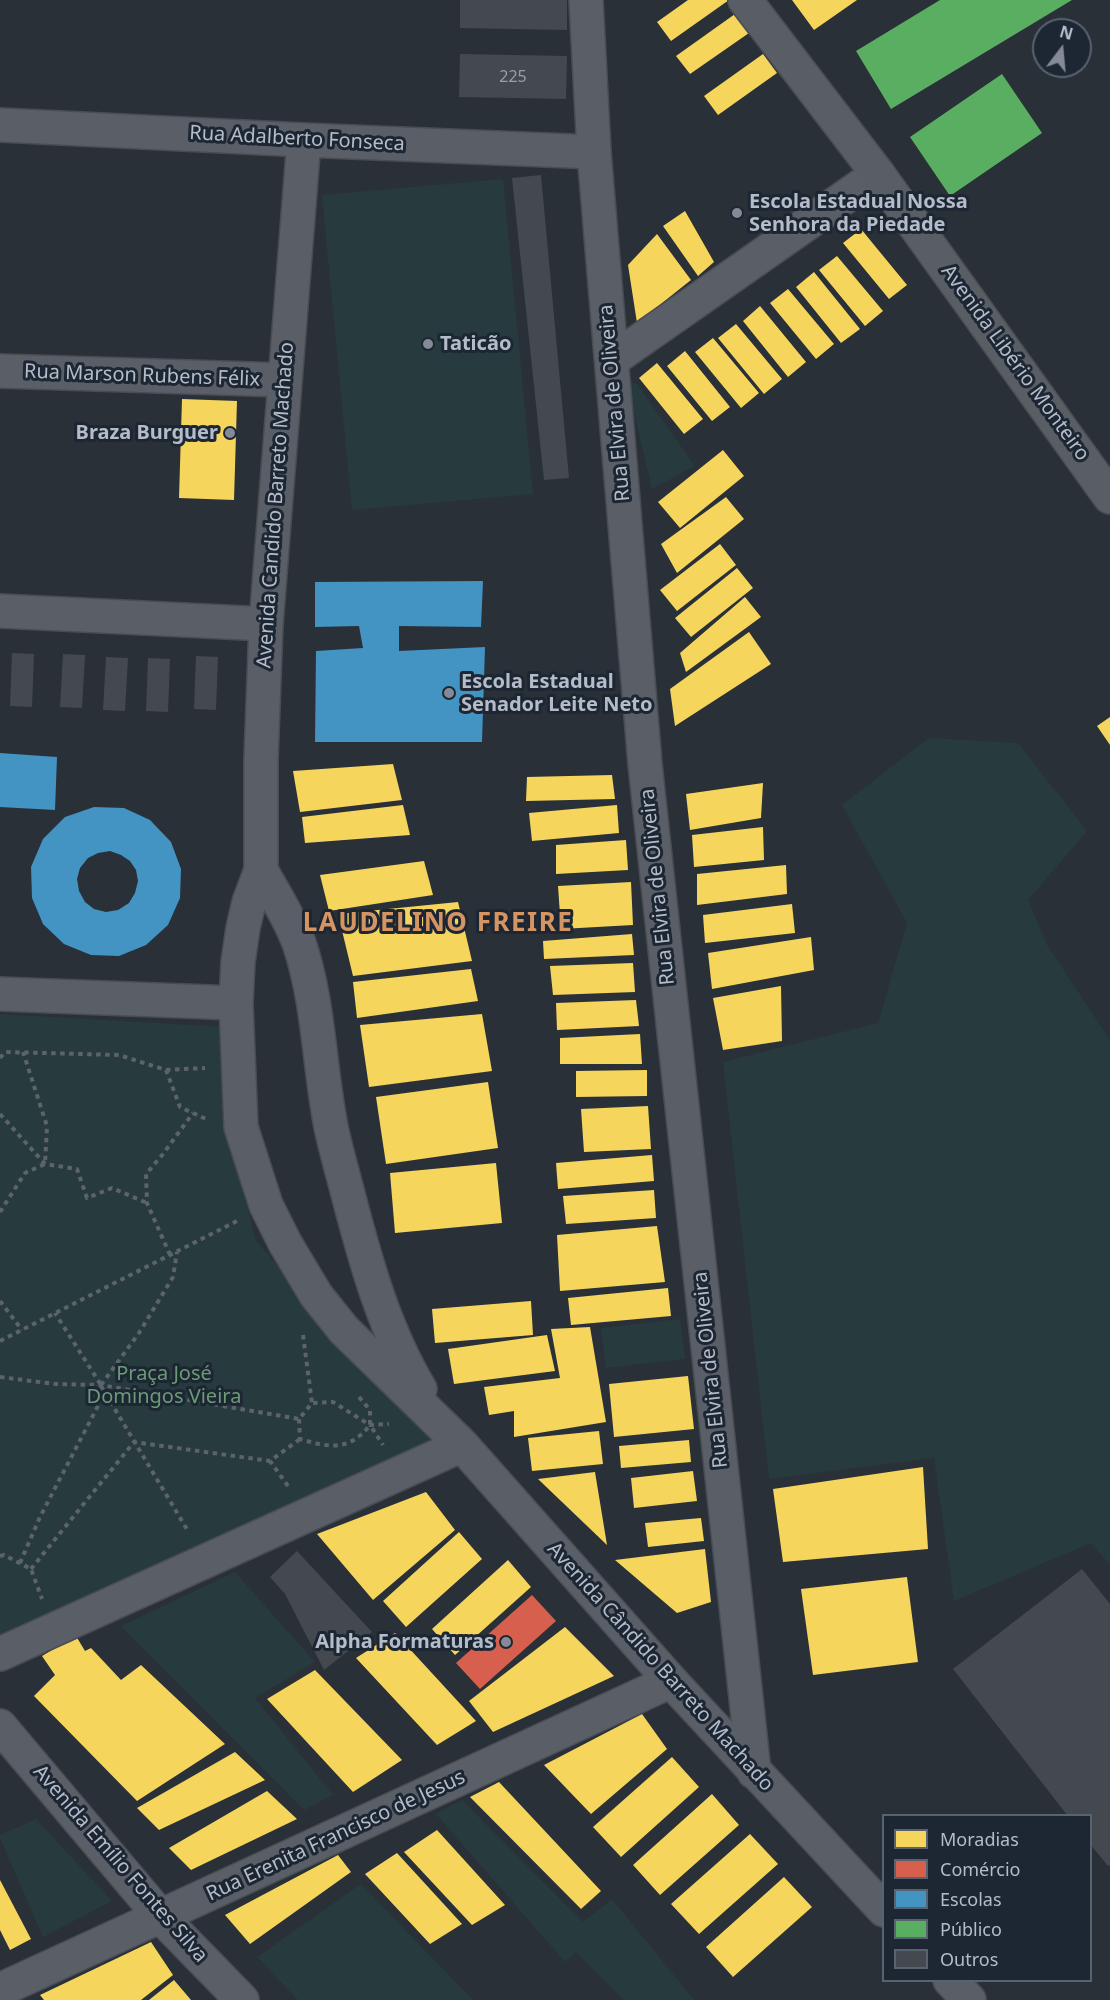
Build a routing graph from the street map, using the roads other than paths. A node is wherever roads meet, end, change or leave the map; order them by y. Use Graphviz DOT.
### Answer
graph roads {
  1 [pos="586,0"];
  2 [pos="745,0"];
  3 [pos="0,125"];
  4 [pos="304,140"];
  5 [pos="594,152"];
  6 [pos="878,174"];
  7 [pos="612,360"];
  8 [pos="0,371"];
  9 [pos="284,380"];
  10 [pos="1110,497"];
  11 [pos="0,611"];
  12 [pos="266,624"];
  13 [pos="261,870"];
  14 [pos="291,926"];
  15 [pos="243,928"];
  16 [pos="0,994"];
  17 [pos="236,1004"];
  18 [pos="439,1422"];
  19 [pos="462,1445"];
  20 [pos="0,1654"];
  21 [pos="671,1681"];
  22 [pos="0,1726"];
  23 [pos="754,1772"];
  24 [pos="882,1908"];
  25 [pos="161,1917"];
  26 [pos="952,1982"];
  27 [pos="0,1990"];
  28 [pos="242,2000"];
  29 [pos="969,2000"];
  1 -- 5 [label="street, Rua Elvira de Oliveira"];
  2 -- 6 [label="main road, Avenida Libério Monteiro"];
  3 -- 4 [label="street, Rua Adalberto Fonseca"];
  4 -- 5 [label="street, Rua Adalberto Fonseca"];
  4 -- 9 [label="street, Avenida Candido Barreto Machado"];
  5 -- 7 [label="street, Rua Elvira de Oliveira"];
  6 -- 7 [label="street"];
  6 -- 10 [label="main road, Avenida Libério Monteiro"];
  7 -- 23 [label="street, Rua Elvira de Oliveira"];
  8 -- 9 [label="street, Rua Marson Rubens Félix"];
  9 -- 12 [label="street, Avenida Candido Barreto Machado"];
  11 -- 12 [label="street"];
  12 -- 13 [label="street, Avenida Candido Barreto Machado"];
  13 -- 14 [label="street"];
  13 -- 15 [label="street"];
  14 -- 15 [label="street"];
  14 -- 18 [label="street"];
  15 -- 17 [label="street"];
  16 -- 17 [label="street"];
  17 -- 18 [label="street"];
  18 -- 19 [label="street, Avenida Cândido Barreto Machado"];
  19 -- 20 [label="street"];
  19 -- 21 [label="street, Avenida Cândido Barreto Machado"];
  21 -- 23 [label="street, Avenida Cândido Barreto Machado"];
  21 -- 25 [label="street, Rua Erenita Francisco de Jesus"];
  22 -- 25 [label="street, Avenida Emílio Fontes Silva"];
  23 -- 24 [label="street, Avenida Cândido Barreto Machado"];
  25 -- 27 [label="street, Rua Erenita Francisco de Jesus"];
  25 -- 28 [label="street, Avenida Emílio Fontes Silva"];
  26 -- 29 [label="street"];
}
